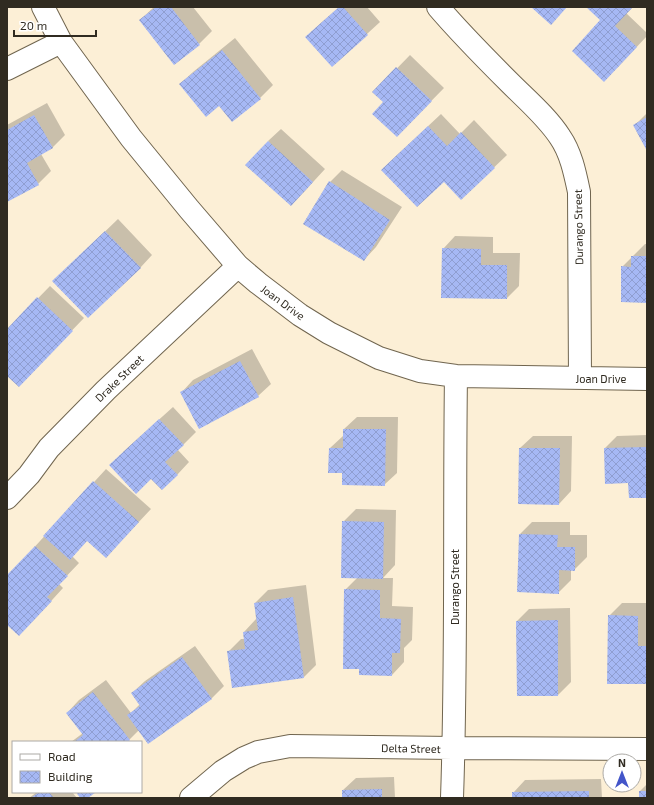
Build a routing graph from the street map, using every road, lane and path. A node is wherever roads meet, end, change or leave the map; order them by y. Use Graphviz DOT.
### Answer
graph roads {
  1 [pos="43,7"];
  2 [pos="438,7"];
  3 [pos="61,42"];
  4 [pos="7,69"];
  5 [pos="238,266"];
  6 [pos="456,376"];
  7 [pos="580,378"];
  8 [pos="647,379"];
  9 [pos="7,498"];
  10 [pos="453,748"];
  11 [pos="647,749"];
  12 [pos="191,798"];
  13 [pos="452,798"];
  1 -- 3 [label="street, Joan Drive"];
  2 -- 7 [label="street, Durango Street"];
  3 -- 4 [label="street"];
  3 -- 5 [label="street, Joan Drive"];
  5 -- 6 [label="street, Joan Drive"];
  5 -- 9 [label="street, Drake Street"];
  6 -- 7 [label="street, Joan Drive"];
  6 -- 10 [label="street, Durango Street"];
  7 -- 8 [label="street, Joan Drive"];
  10 -- 11 [label="street, Delta Street"];
  10 -- 12 [label="street, Delta Street"];
  10 -- 13 [label="street, Durango Street"];
}
